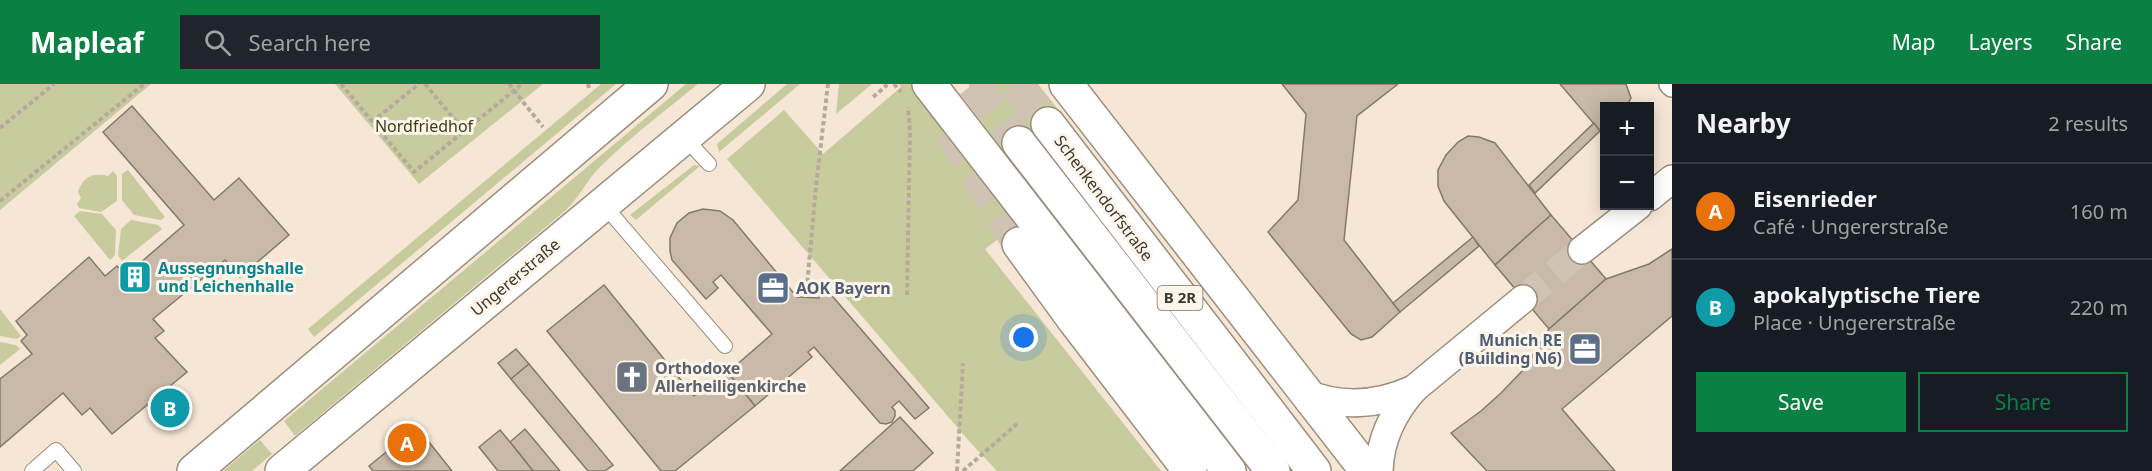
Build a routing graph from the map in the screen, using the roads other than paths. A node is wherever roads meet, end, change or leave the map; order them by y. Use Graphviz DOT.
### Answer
graph roads {
  1 [pos="651,84"];
  2 [pos="748,84"];
  3 [pos="929,84"];
  4 [pos="951,84"];
  5 [pos="1066,84"];
  6 [pos="956,118"];
  7 [pos="1048,124"];
  8 [pos="684,137"];
  9 [pos="1019,143"];
  10 [pos="709,164"];
  11 [pos="1672,179"];
  12 [pos="1654,194"];
  13 [pos="603,204"];
  14 [pos="1633,210"];
  15 [pos="1019,244"];
  16 [pos="1582,250"];
  17 [pos="1524,299"];
  18 [pos="725,346"];
  19 [pos="1415,388"];
  20 [pos="1305,393"];
  21 [pos="32,471"];
  22 [pos="74,471"];
  23 [pos="194,471"];
  24 [pos="282,471"];
  25 [pos="1190,471"];
  26 [pos="1229,471"];
  27 [pos="1273,471"];
  28 [pos="1314,471"];
  29 [pos="1367,471"];
  30 [pos="1379,471"];
  1 -- 23 [label="main road"];
  2 -- 8 [label="main road, Ungererstraße"];
  3 -- 6 [label="main road"];
  4 -- 6 [label="main road"];
  5 -- 20 [label="main road"];
  6 -- 26 [label="main road"];
  7 -- 28 [label="main road, Schenkendorfstraße / B 2R"];
  8 -- 10 [label="lane"];
  8 -- 13 [label="main road, Ungererstraße"];
  9 -- 27 [label="main road, Schenkendorfstraße / B 2R"];
  11 -- 12 [label="street"];
  13 -- 18 [label="lane"];
  13 -- 24 [label="main road, Ungererstraße"];
  14 -- 16 [label="street"];
  15 -- 25 [label="main road"];
  17 -- 19 [label="street"];
  19 -- 20 [label="street"];
  19 -- 30 [label="street"];
  20 -- 29 [label="main road"];
  21 -- 22 [label="lane"];
}
